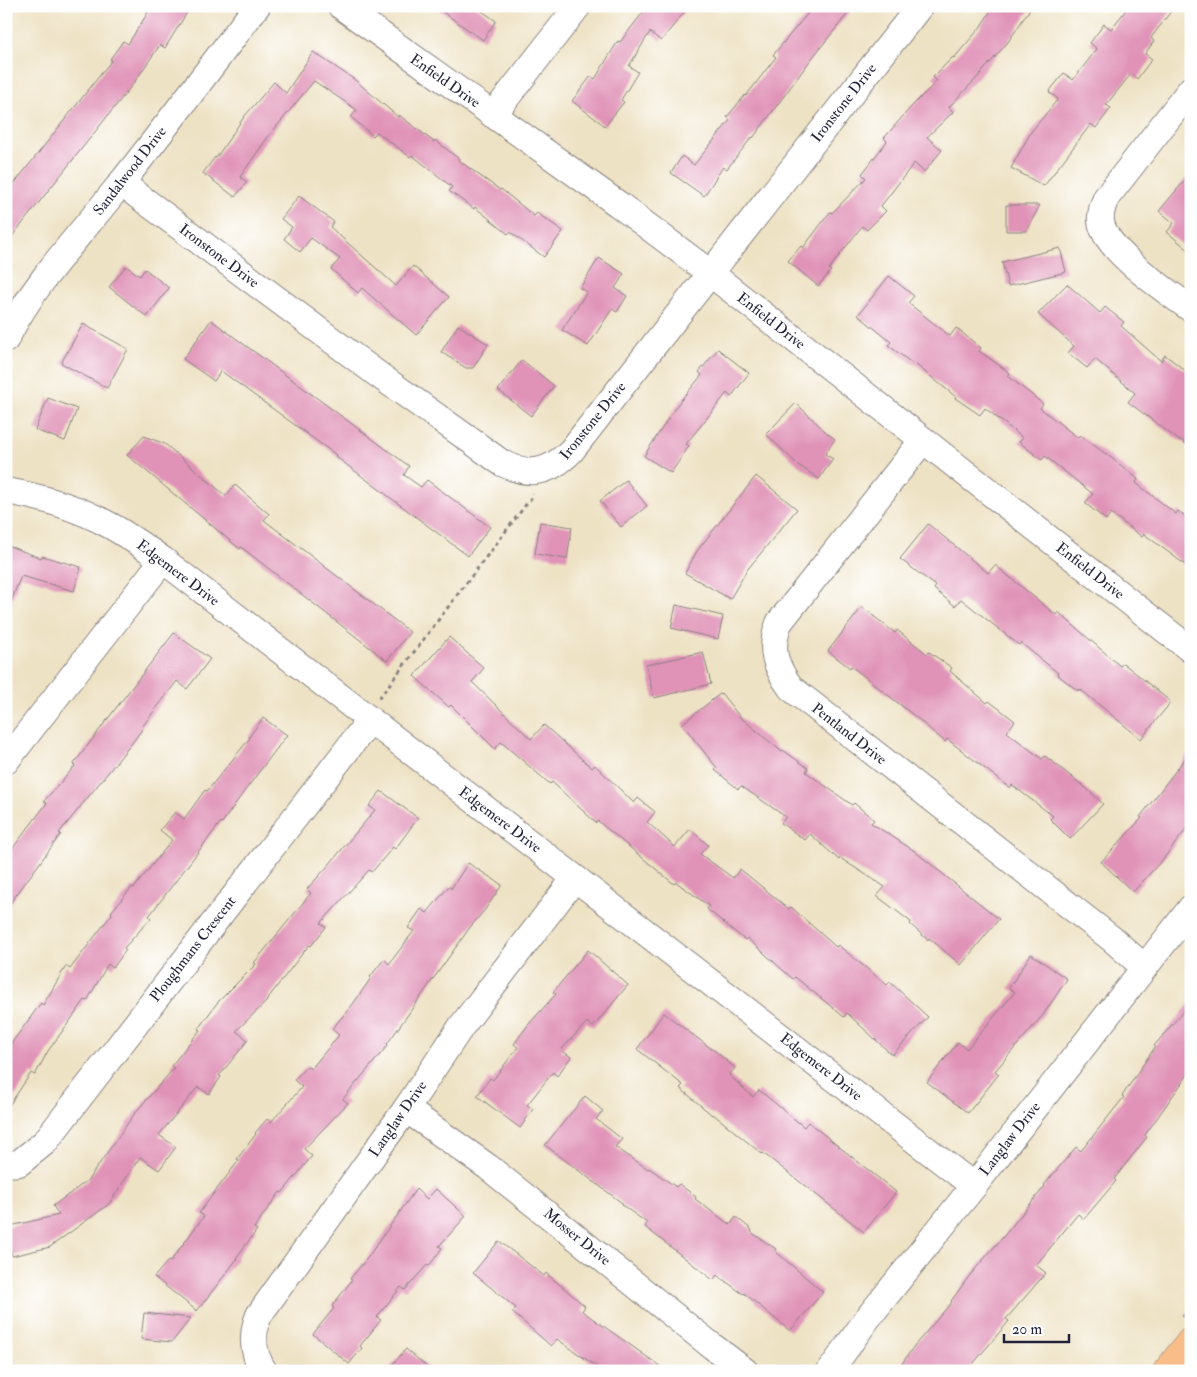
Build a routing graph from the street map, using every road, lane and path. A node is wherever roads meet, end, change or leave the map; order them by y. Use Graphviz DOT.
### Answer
graph roads {
  1 [pos="257,6"];
  2 [pos="341,6"];
  3 [pos="578,6"];
  4 [pos="920,6"];
  5 [pos="1191,89"];
  6 [pos="493,115"];
  7 [pos="121,183"];
  8 [pos="710,273"];
  9 [pos="1191,309"];
  10 [pos="6,339"];
  11 [pos="923,440"];
  12 [pos="538,471"];
  13 [pos="6,490"];
  14 [pos="163,560"];
  15 [pos="1191,650"];
  16 [pos="370,720"];
  17 [pos="6,760"];
  18 [pos="575,878"];
  19 [pos="1191,908"];
  20 [pos="1144,967"];
  21 [pos="406,1109"];
  22 [pos="6,1164"];
  23 [pos="974,1186"];
  24 [pos="1191,1341"];
  25 [pos="264,1371"];
  26 [pos="745,1371"];
  27 [pos="830,1371"];
  28 [pos="1167,1371"];
  1 -- 7 [label="street, Sandalwood Drive"];
  2 -- 6 [label="street, Enfield Drive"];
  3 -- 6 [label="street"];
  4 -- 8 [label="street, Ironstone Drive"];
  5 -- 9 [label="street"];
  6 -- 8 [label="street, Enfield Drive"];
  7 -- 10 [label="street, Sandalwood Drive"];
  7 -- 12 [label="street, Ironstone Drive"];
  8 -- 11 [label="street, Enfield Drive"];
  8 -- 12 [label="street, Ironstone Drive"];
  11 -- 15 [label="street, Enfield Drive"];
  11 -- 20 [label="street, Pentland Drive"];
  12 -- 16 [label="path"];
  13 -- 14 [label="street, Edgemere Drive"];
  14 -- 16 [label="street, Edgemere Drive"];
  14 -- 17 [label="street"];
  16 -- 18 [label="street, Edgemere Drive"];
  16 -- 22 [label="street, Ploughmans Crescent"];
  18 -- 21 [label="street, Langlaw Drive"];
  18 -- 23 [label="street, Edgemere Drive"];
  19 -- 20 [label="street, Langlaw Drive"];
  20 -- 23 [label="street, Langlaw Drive"];
  21 -- 25 [label="street, Langlaw Drive"];
  21 -- 26 [label="street, Mosser Drive"];
  23 -- 27 [label="street, Langlaw Drive"];
  24 -- 28 [label="main road"];
}
